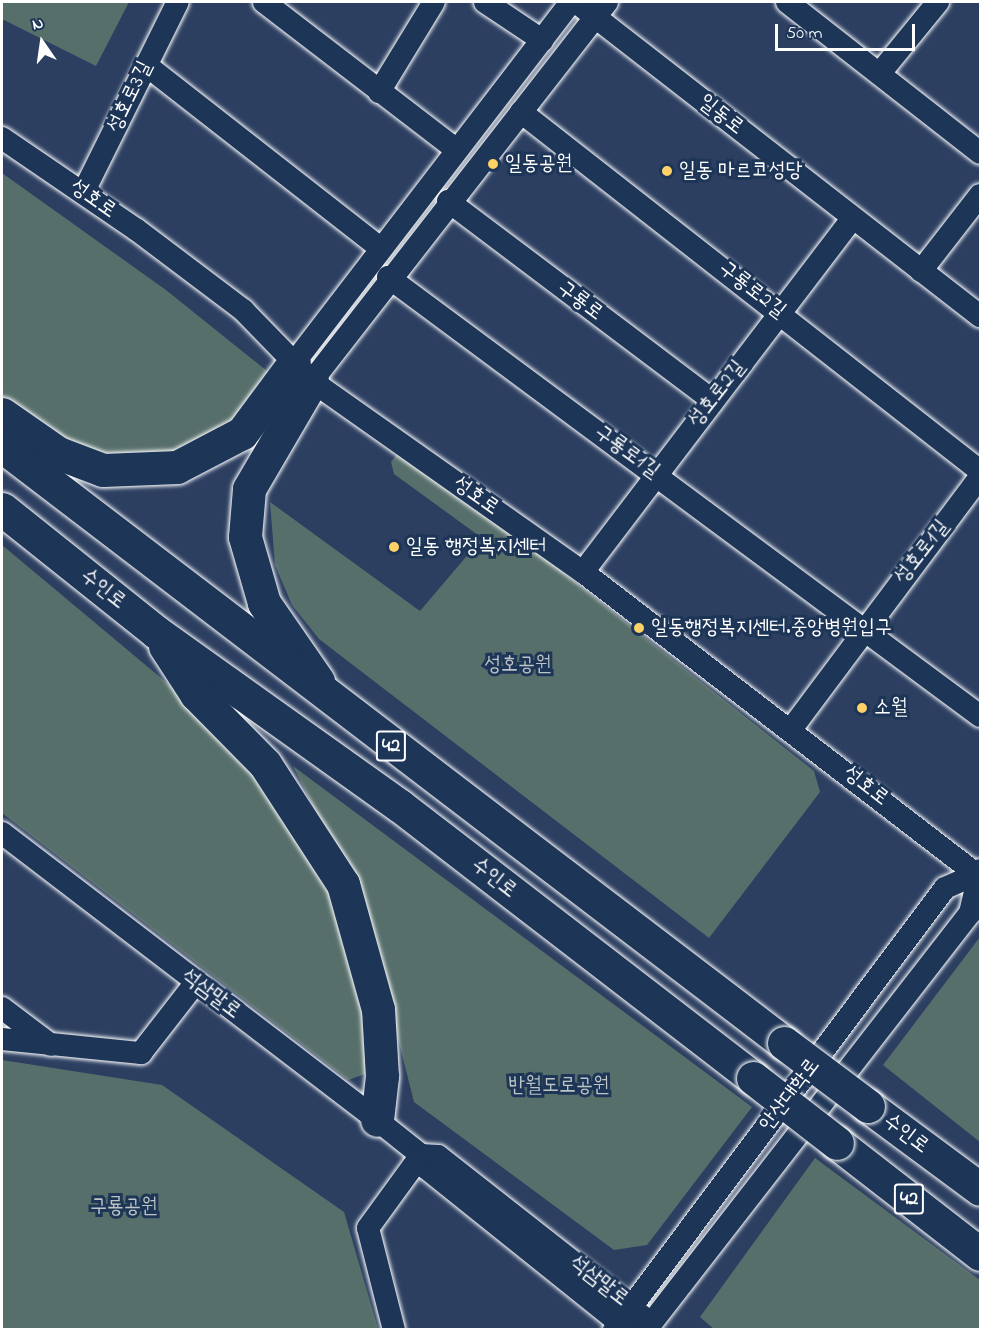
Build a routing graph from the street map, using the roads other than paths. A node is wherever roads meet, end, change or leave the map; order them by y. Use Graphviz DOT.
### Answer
graph roads {
  1 [pos="178,2"];
  2 [pos="264,2"];
  3 [pos="434,2"];
  4 [pos="485,2"];
  5 [pos="573,2"];
  6 [pos="787,2"];
  7 [pos="938,2"];
  8 [pos="600,9"];
  9 [pos="542,40"];
  10 [pos="146,65"];
  11 [pos="880,74"];
  12 [pos="379,92"];
  13 [pos="521,112"];
  14 [pos="2,138"];
  15 [pos="457,150"];
  16 [pos="981,153"];
  17 [pos="82,193"];
  18 [pos="981,195"];
  19 [pos="448,201"];
  20 [pos="853,218"];
  21 [pos="380,248"];
  22 [pos="921,271"];
  23 [pos="388,277"];
  24 [pos="781,312"];
  25 [pos="981,316"];
  26 [pos="303,372"];
  27 [pos="712,400"];
  28 [pos="2,414"];
  29 [pos="2,446"];
  30 [pos="981,471"];
  31 [pos="657,474"];
  32 [pos="981,477"];
  33 [pos="2,509"];
  34 [pos="583,572"];
  35 [pos="864,628"];
  36 [pos="156,632"];
  37 [pos="333,702"];
  38 [pos="981,716"];
  39 [pos="792,728"];
  40 [pos="2,833"];
  41 [pos="979,874"];
  42 [pos="196,982"];
  43 [pos="2,1008"];
  44 [pos="2,1039"];
  45 [pos="55,1048"];
  46 [pos="377,1120"];
  47 [pos="421,1155"];
  48 [pos="981,1190"];
  49 [pos="981,1254"];
  50 [pos="623,1322"];
  51 [pos="652,1327"];
  52 [pos="394,1329"];
  1 -- 10 [label="street, 성호로3길"];
  2 -- 12 [label="street"];
  3 -- 12 [label="street"];
  4 -- 9 [label="street"];
  5 -- 8 [label="street, 일동로"];
  5 -- 9 [label="street"];
  6 -- 11 [label="street"];
  7 -- 11 [label="street"];
  8 -- 13 [label="street"];
  8 -- 20 [label="street, 일동로"];
  9 -- 15 [label="street"];
  10 -- 17 [label="street, 성호로3길"];
  10 -- 21 [label="street"];
  11 -- 16 [label="street"];
  12 -- 15 [label="street"];
  13 -- 19 [label="street"];
  13 -- 24 [label="street, 구룡로2길"];
  14 -- 17 [label="street, 성호로"];
  15 -- 21 [label="street"];
  17 -- 26 [label="street, 성호로"];
  18 -- 22 [label="street"];
  19 -- 23 [label="street"];
  19 -- 27 [label="street, 구룡로"];
  20 -- 22 [label="street, 일동로"];
  20 -- 24 [label="street, 성호로2길"];
  21 -- 26 [label="street"];
  22 -- 25 [label="street, 일동로"];
  23 -- 26 [label="street"];
  23 -- 31 [label="street, 구룡로1길"];
  24 -- 27 [label="street, 성호로2길"];
  24 -- 30 [label="street, 구룡로2길"];
  26 -- 28 [label="highway"];
  26 -- 34 [label="street, 성호로"];
  26 -- 37 [label="highway"];
  27 -- 31 [label="street, 성호로2길"];
  29 -- 37 [label="highway, 수인로 / 42"];
  31 -- 34 [label="street, 성호로2길"];
  31 -- 35 [label="street, 구룡로1길"];
  32 -- 35 [label="street, 성호로1길"];
  33 -- 36 [label="highway, 수인로 / 42"];
  34 -- 39 [label="street, 성호로"];
  35 -- 38 [label="street"];
  35 -- 39 [label="street, 성호로1길"];
  36 -- 46 [label="highway"];
  36 -- 49 [label="highway, 수인로 / 42, bridge"];
  37 -- 48 [label="highway, 수인로 / 42, bridge"];
  39 -- 41 [label="street, 성호로"];
  40 -- 42 [label="street, 석삼말로"];
  41 -- 50 [label="street, 안산대학로"];
  41 -- 51 [label="street, 안산대학로"];
  42 -- 45 [label="street"];
  42 -- 46 [label="street, 석삼말로"];
  43 -- 45 [label="street"];
  44 -- 45 [label="street"];
  46 -- 47 [label="street, 석삼말로"];
  47 -- 50 [label="street, 석삼말로"];
  47 -- 52 [label="street"];
  50 -- 51 [label="street, 석삼말로"];
}
